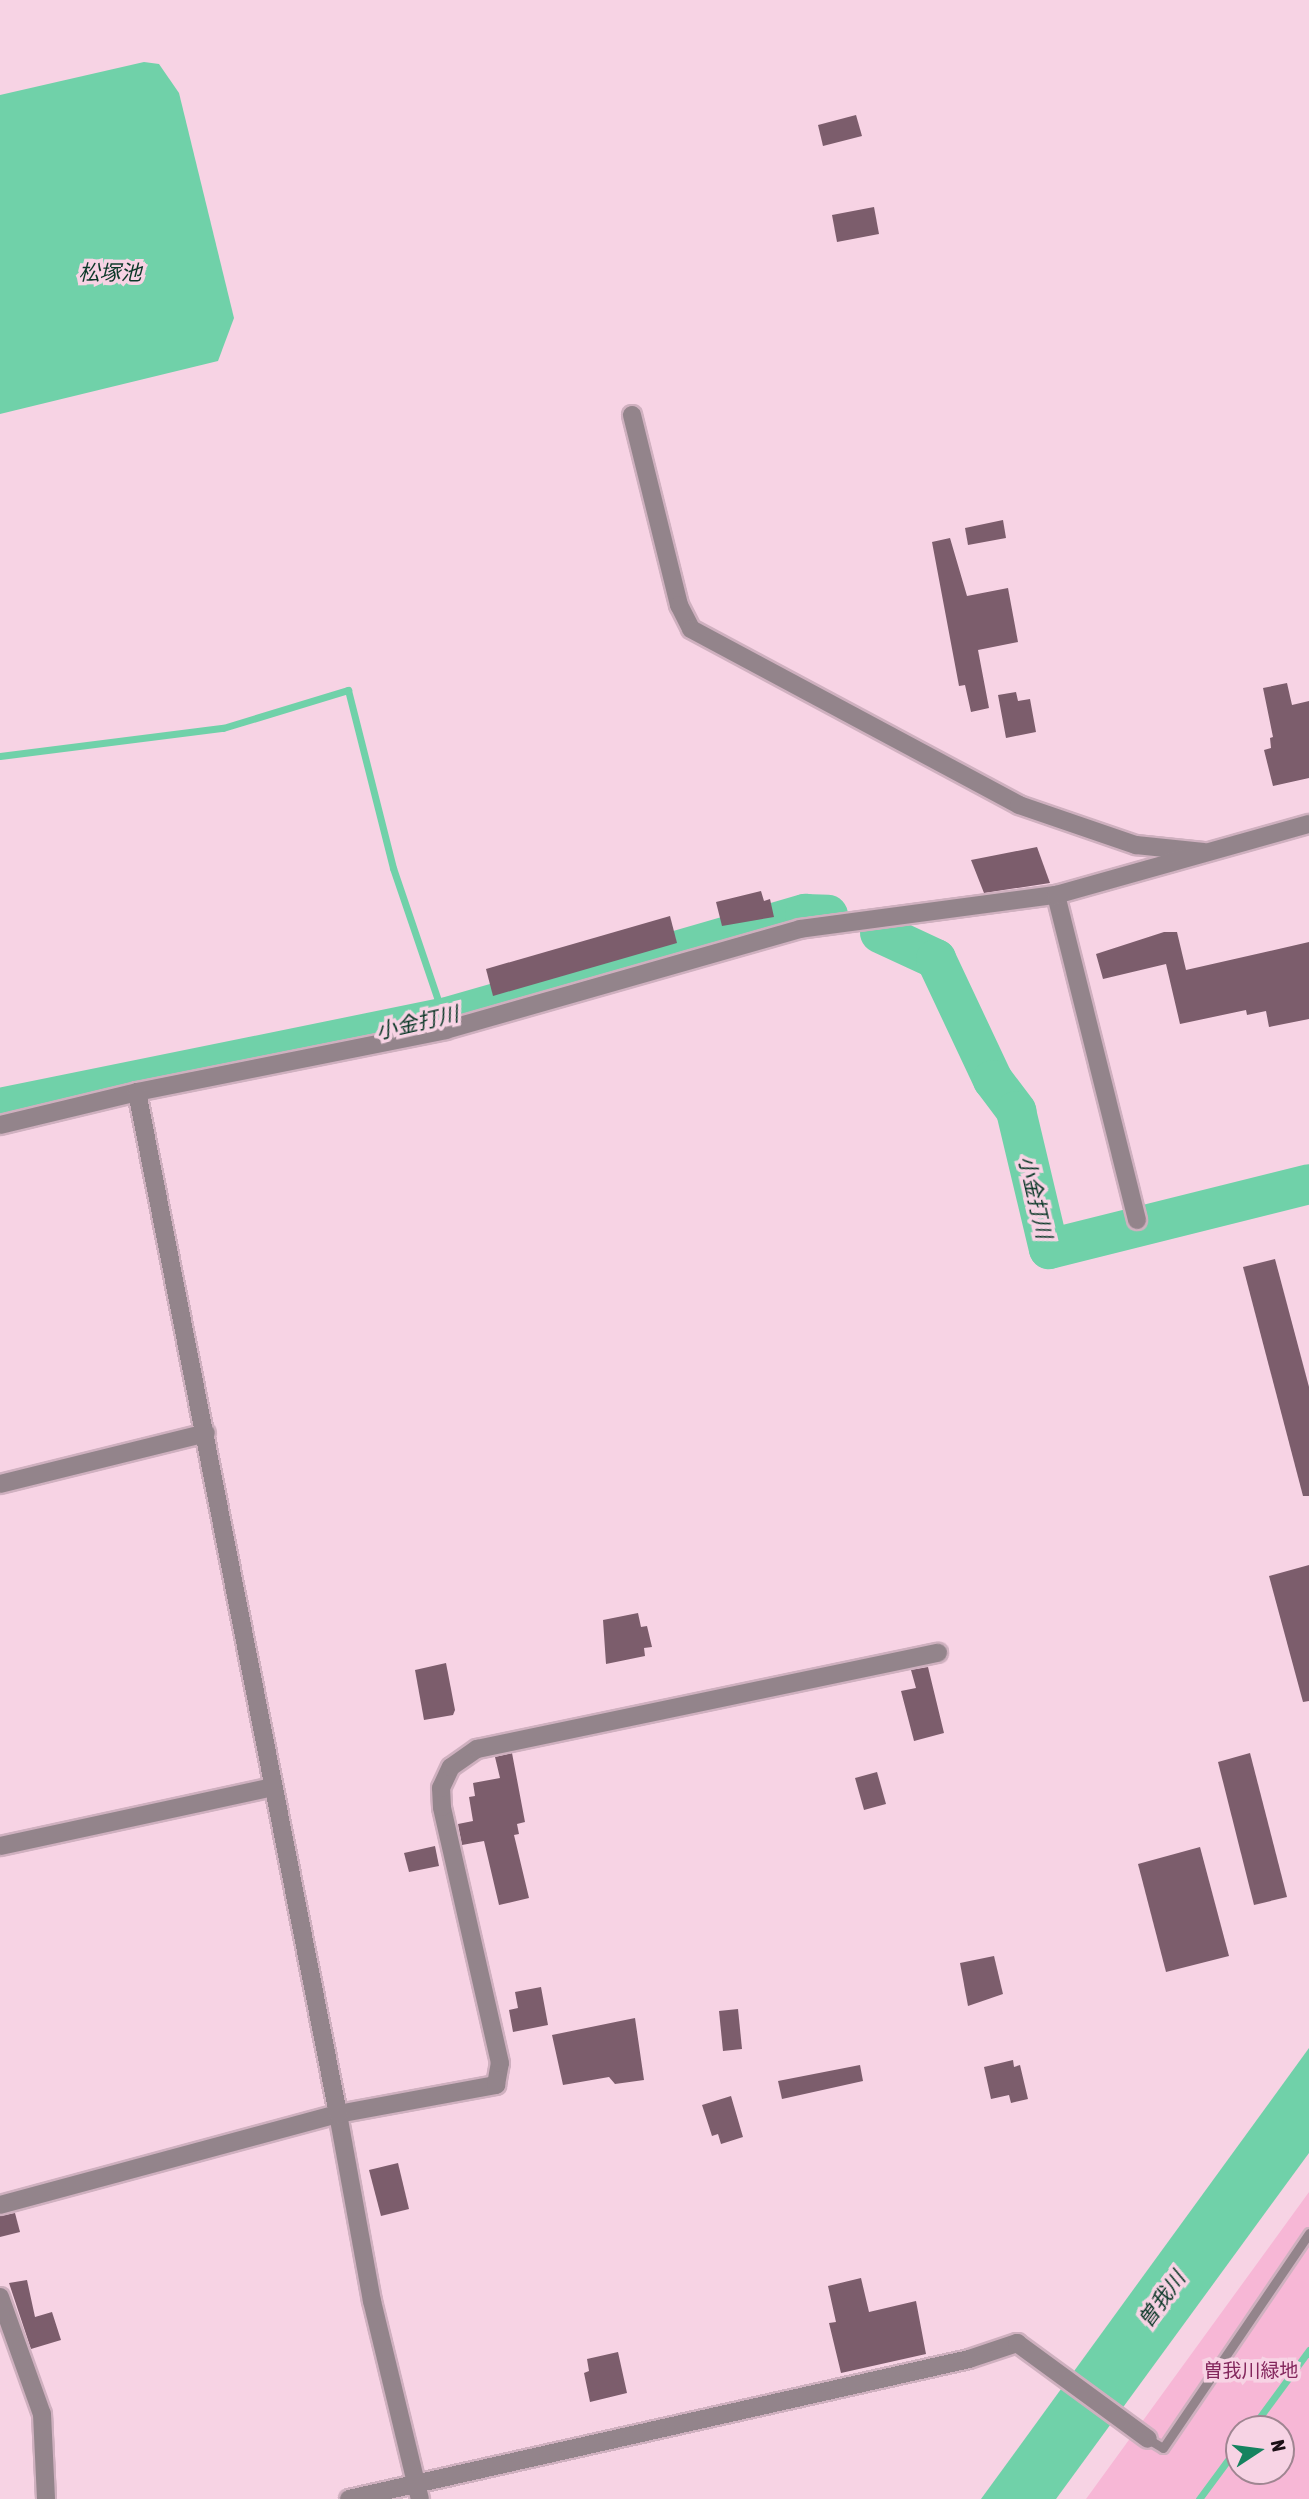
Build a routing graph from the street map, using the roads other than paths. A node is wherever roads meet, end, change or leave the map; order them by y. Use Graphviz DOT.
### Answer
graph roads {
  1 [pos="632,415"];
  2 [pos="1309,824"];
  3 [pos="1214,853"];
  4 [pos="1056,895"];
  5 [pos="136,1091"];
  6 [pos="0,1125"];
  7 [pos="1137,1220"];
  8 [pos="206,1433"];
  9 [pos="0,1484"];
  10 [pos="938,1653"];
  11 [pos="272,1787"];
  12 [pos="0,1846"];
  13 [pos="338,2114"];
  14 [pos="0,2205"];
  15 [pos="1309,2234"];
  16 [pos="0,2297"];
  17 [pos="1148,2439"];
  18 [pos="419,2493"];
  19 [pos="46,2499"];
  20 [pos="349,2499"];
  1 -- 3 [label="street"];
  2 -- 3 [label="street"];
  3 -- 4 [label="street"];
  4 -- 5 [label="street"];
  4 -- 7 [label="street"];
  5 -- 6 [label="street"];
  5 -- 8 [label="street"];
  8 -- 9 [label="street"];
  8 -- 11 [label="street"];
  10 -- 13 [label="street"];
  11 -- 12 [label="street"];
  11 -- 13 [label="street"];
  13 -- 14 [label="street"];
  13 -- 18 [label="street"];
  15 -- 17 [label="lane"];
  16 -- 19 [label="street"];
  17 -- 18 [label="street"];
  18 -- 20 [label="street"];
}
